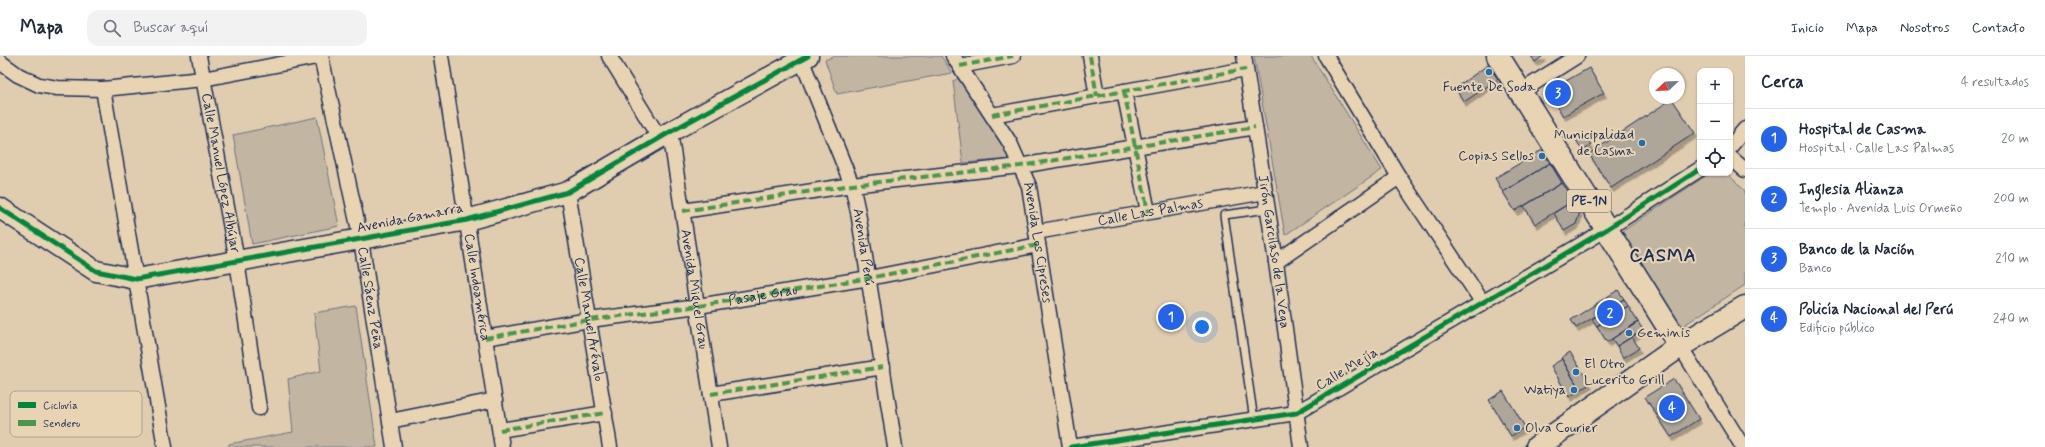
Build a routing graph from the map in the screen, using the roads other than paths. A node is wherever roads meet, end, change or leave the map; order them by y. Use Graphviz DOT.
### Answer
graph roads {
  1 [pos="199,56"];
  2 [pos="321,56"];
  3 [pos="440,56"];
  4 [pos="609,56"];
  5 [pos="1013,56"];
  6 [pos="1090,56"];
  7 [pos="1326,56"];
  8 [pos="1498,56"];
  9 [pos="1577,56"];
  10 [pos="803,57"];
  11 [pos="957,61"];
  12 [pos="0,62"];
  13 [pos="1245,63"];
  14 [pos="203,79"];
  15 [pos="103,89"];
  16 [pos="1124,92"];
  17 [pos="1520,92"];
  18 [pos="1097,96"];
  19 [pos="992,115"];
  20 [pos="1255,127"];
  21 [pos="1745,129"];
  22 [pos="665,135"];
  23 [pos="1733,143"];
  24 [pos="1136,147"];
  25 [pos="1733,160"];
  26 [pos="1020,166"];
  27 [pos="1745,170"];
  28 [pos="1697,171"];
  29 [pos="1399,177"];
  30 [pos="852,185"];
  31 [pos="568,192"];
  32 [pos="1265,192"];
  33 [pos="0,208"];
  34 [pos="1268,209"];
  35 [pos="683,212"];
  36 [pos="1148,212"];
  37 [pos="466,220"];
  38 [pos="1607,229"];
  39 [pos="1037,239"];
  40 [pos="361,240"];
  41 [pos="237,261"];
  42 [pos="1276,262"];
  43 [pos="868,278"];
  44 [pos="136,279"];
  45 [pos="1483,303"];
  46 [pos="698,306"];
  47 [pos="1745,307"];
  48 [pos="589,320"];
  49 [pos="486,338"];
  50 [pos="1680,346"];
  51 [pos="883,367"];
  52 [pos="711,394"];
  53 [pos="495,400"];
  54 [pos="259,408"];
  55 [pos="1296,413"];
  56 [pos="605,414"];
  57 [pos="390,420"];
  58 [pos="1254,420"];
  59 [pos="500,430"];
  60 [pos="1562,437"];
  61 [pos="1743,443"];
  62 [pos="165,446"];
  63 [pos="394,447"];
  64 [pos="502,447"];
  65 [pos="610,447"];
  66 [pos="719,447"];
  67 [pos="895,447"];
  68 [pos="1070,447"];
  69 [pos="1301,447"];
  70 [pos="1537,447"];
  1 -- 14 [label="street, Calle Manuel López Albújar"];
  2 -- 14 [label="street"];
  2 -- 40 [label="street, Calle Sáenz Peña"];
  3 -- 37 [label="street, Calle Indoamérica"];
  4 -- 22 [label="street, Avenida Miguel Grau"];
  5 -- 11 [label="street"];
  6 -- 18 [label="street"];
  7 -- 29 [label="street"];
  8 -- 17 [label="highway, PE-1N"];
  9 -- 17 [label="street"];
  10 -- 22 [label="street, Avenida Gamarra"];
  10 -- 30 [label="street, Avenida Perú"];
  11 -- 19 [label="street, Avenida Los Cipreses"];
  12 -- 15 [label="street"];
  13 -- 16 [label="street"];
  13 -- 20 [label="street, Jirón Garcilaso de la Vega"];
  14 -- 15 [label="street"];
  14 -- 41 [label="street, Calle Manuel López Albújar"];
  15 -- 44 [label="street"];
  16 -- 18 [label="street"];
  16 -- 24 [label="street"];
  17 -- 38 [label="highway, PE-1N"];
  18 -- 19 [label="street"];
  19 -- 26 [label="street, Avenida Los Cipreses"];
  20 -- 24 [label="street"];
  20 -- 32 [label="street, Jirón Garcilaso de la Vega"];
  21 -- 23 [label="street"];
  22 -- 31 [label="street, Avenida Gamarra"];
  22 -- 35 [label="street, Avenida Miguel Grau"];
  24 -- 26 [label="street"];
  24 -- 36 [label="street"];
  25 -- 27 [label="street"];
  26 -- 30 [label="street"];
  26 -- 39 [label="street, Avenida Los Cipreses"];
  28 -- 38 [label="street, Calle Mejía"];
  29 -- 42 [label="street"];
  29 -- 45 [label="street"];
  30 -- 35 [label="street"];
  30 -- 43 [label="street, Avenida Perú"];
  31 -- 37 [label="street, Avenida Gamarra"];
  31 -- 48 [label="street, Calle Manuel Arévalo"];
  32 -- 34 [label="street, Jirón Garcilaso de la Vega"];
  32 -- 36 [label="street, Calle Las Palmas"];
  33 -- 44 [label="street, Avenida Gamarra"];
  34 -- 42 [label="street, Jirón Garcilaso de la Vega"];
  34 -- 58 [label="lane"];
  35 -- 46 [label="street, Avenida Miguel Grau"];
  36 -- 39 [label="street, Calle Las Palmas"];
  37 -- 40 [label="street, Avenida Gamarra"];
  37 -- 49 [label="street, Calle Indoamérica"];
  38 -- 45 [label="street, Calle Mejía"];
  38 -- 50 [label="highway, PE-1N"];
  39 -- 43 [label="street, Pasaje Grau"];
  39 -- 68 [label="street, Avenida Los Cipreses"];
  40 -- 41 [label="street, Avenida Gamarra"];
  40 -- 57 [label="street, Calle Sáenz Peña"];
  41 -- 44 [label="street, Avenida Gamarra"];
  41 -- 54 [label="street, Calle Manuel López Albújar"];
  42 -- 55 [label="street, Jirón Garcilaso de la Vega"];
  43 -- 46 [label="street, Pasaje Grau"];
  43 -- 51 [label="street, Avenida Perú"];
  44 -- 62 [label="street"];
  45 -- 55 [label="street, Calle Mejía"];
  46 -- 48 [label="street, Pasaje Grau"];
  46 -- 52 [label="street, Avenida Miguel Grau"];
  47 -- 50 [label="highway"];
  48 -- 49 [label="street, Pasaje Grau"];
  48 -- 56 [label="street, Calle Manuel Arévalo"];
  49 -- 53 [label="street, Calle Indoamérica"];
  50 -- 60 [label="highway"];
  50 -- 61 [label="street"];
  51 -- 52 [label="street"];
  51 -- 67 [label="street, Avenida Perú"];
  52 -- 66 [label="street, Avenida Miguel Grau"];
  53 -- 57 [label="street"];
  53 -- 59 [label="street, Calle Indoamérica"];
  55 -- 58 [label="street, Calle Mejía"];
  55 -- 69 [label="street, Jirón Garcilaso de la Vega"];
  56 -- 59 [label="street"];
  56 -- 65 [label="street, Calle Manuel Arévalo"];
  57 -- 63 [label="street, Calle Sáenz Peña"];
  58 -- 68 [label="street, Calle Mejía"];
  59 -- 64 [label="street, Calle Indoamérica"];
  60 -- 70 [label="highway"];
}
